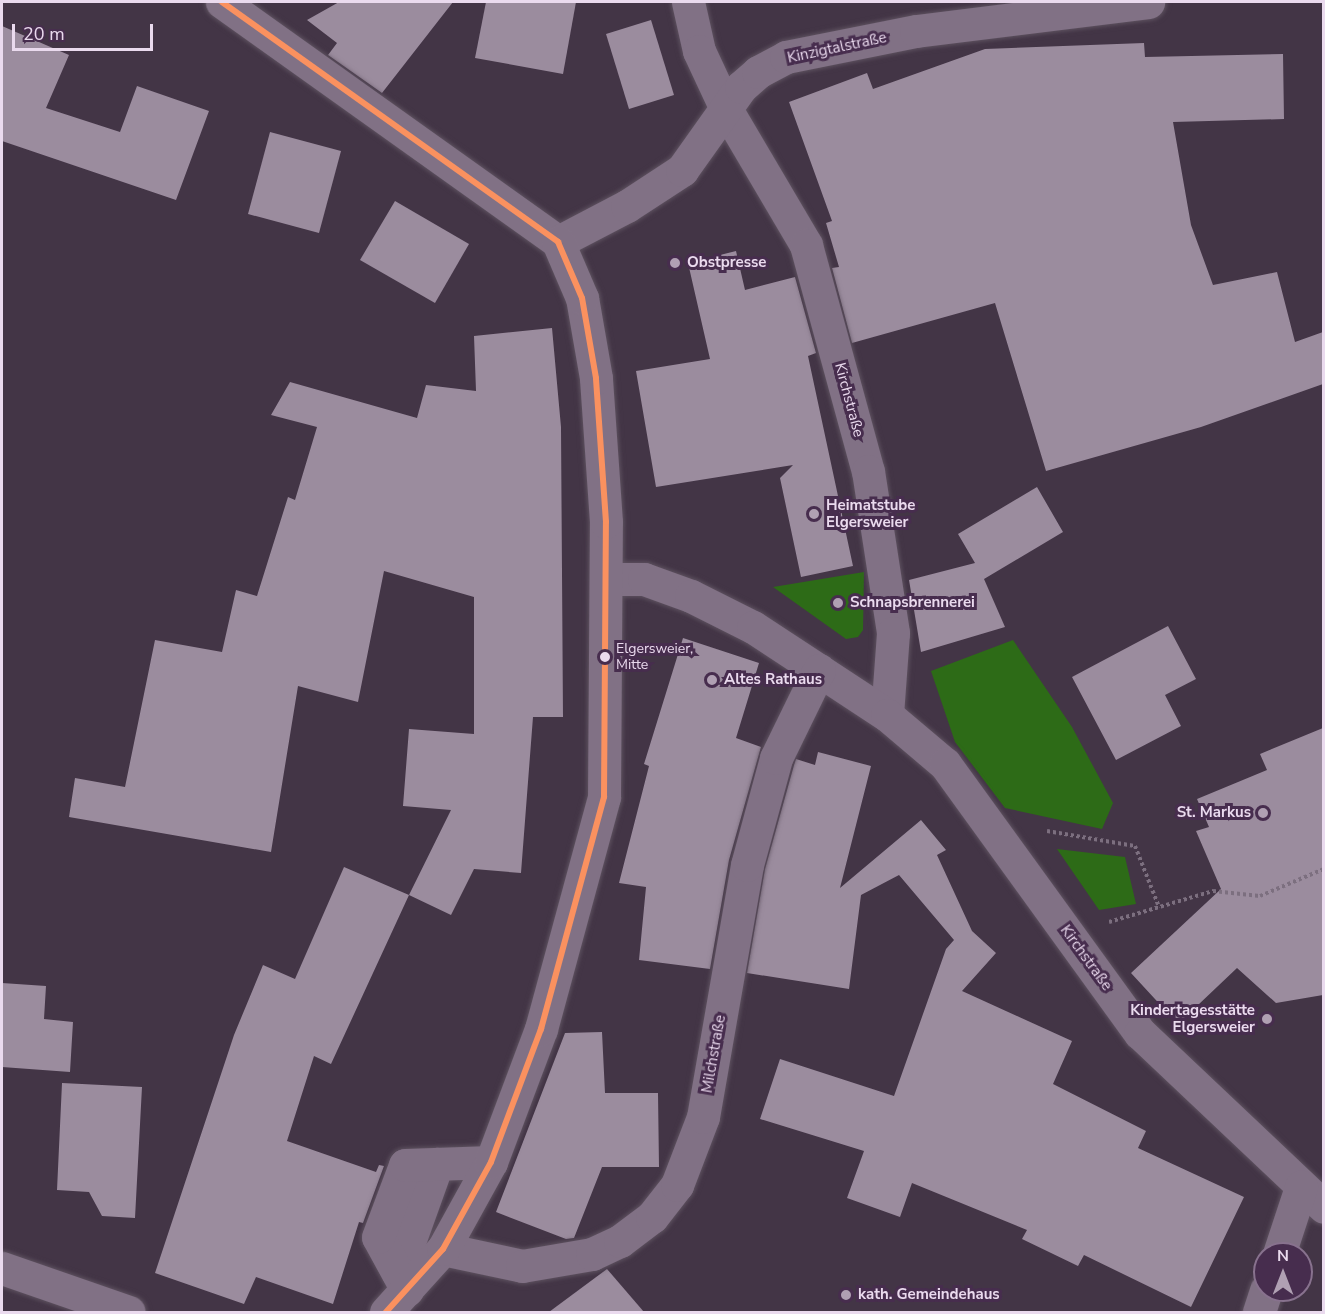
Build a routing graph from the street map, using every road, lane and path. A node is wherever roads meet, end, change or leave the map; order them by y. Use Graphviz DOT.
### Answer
graph roads {
  1 [pos="222,2"];
  2 [pos="688,2"];
  3 [pos="1148,2"];
  4 [pos="726,109"];
  5 [pos="558,242"];
  6 [pos="606,579"];
  7 [pos="819,670"];
  8 [pos="887,715"];
  9 [pos="1080,837"];
  10 [pos="1323,869"];
  11 [pos="1159,907"];
  12 [pos="1068,934"];
  13 [pos="491,1162"];
  14 [pos="1312,1197"];
  15 [pos="1286,1242"];
  16 [pos="443,1249"];
  17 [pos="2,1268"];
  18 [pos="397,1292"];
  19 [pos="129,1312"];
  1 -- 5 [label="street"];
  2 -- 4 [label="street, Kirchstraße"];
  3 -- 4 [label="street, Kinzigtalstraße"];
  4 -- 5 [label="street, Kinzigtalstraße"];
  4 -- 8 [label="street, Kirchstraße"];
  5 -- 6 [label="street"];
  6 -- 7 [label="street, Kirchstraße"];
  6 -- 13 [label="street"];
  7 -- 8 [label="street, Kirchstraße"];
  7 -- 16 [label="street, Milchstraße"];
  8 -- 12 [label="street, Kirchstraße"];
  9 -- 11 [label="path"];
  10 -- 11 [label="path"];
  11 -- 12 [label="path"];
  12 -- 14 [label="street, Kirchstraße"];
  13 -- 16 [label="street"];
  13 -- 18 [label="street"];
  14 -- 15 [label="street, Kirchstraße"];
  16 -- 18 [label="street"];
  17 -- 19 [label="street"];
}
